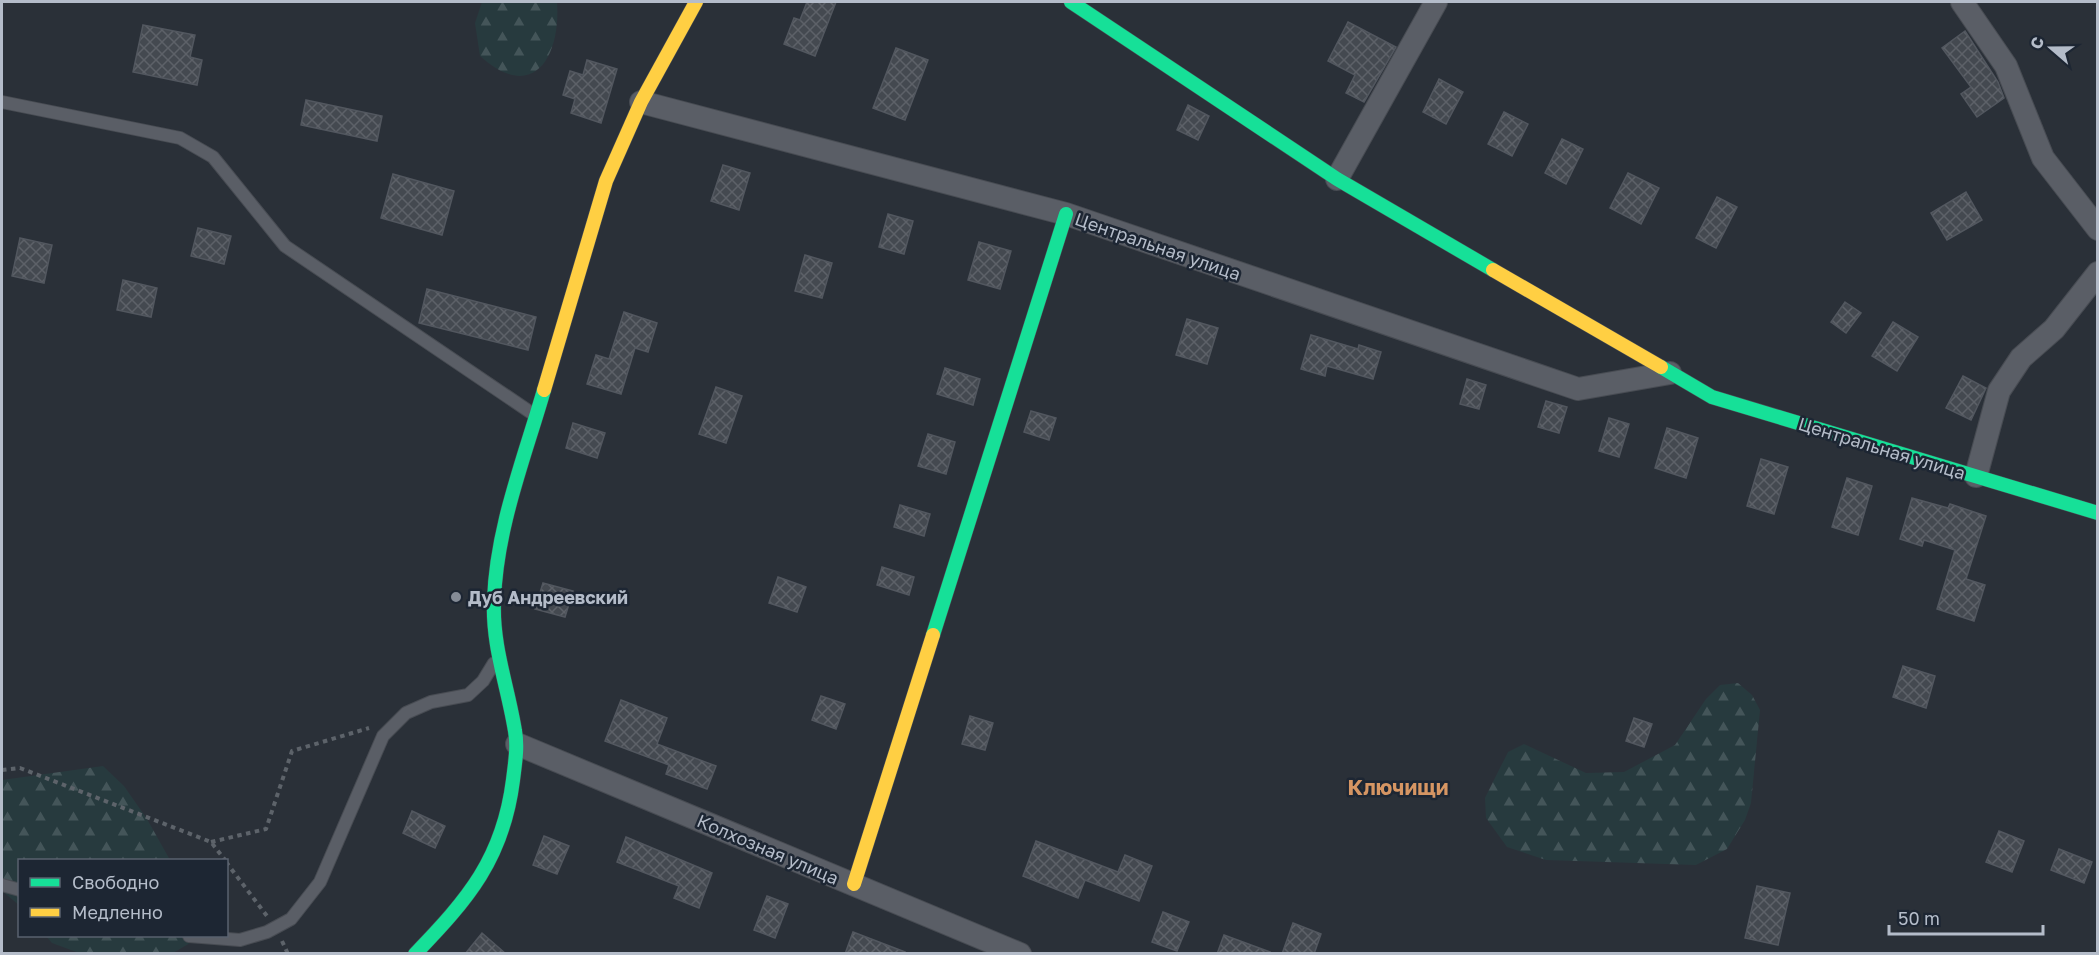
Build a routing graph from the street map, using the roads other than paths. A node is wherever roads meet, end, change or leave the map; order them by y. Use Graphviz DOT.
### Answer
graph roads {
  1 [pos="696,2"];
  2 [pos="1071,2"];
  3 [pos="1436,2"];
  4 [pos="1962,2"];
  5 [pos="2,102"];
  6 [pos="640,102"];
  7 [pos="1337,179"];
  8 [pos="1066,214"];
  9 [pos="2097,228"];
  10 [pos="2097,273"];
  11 [pos="1670,374"];
  12 [pos="537,417"];
  13 [pos="1976,476"];
  14 [pos="2097,513"];
  15 [pos="498,657"];
  16 [pos="517,744"];
  17 [pos="854,884"];
  18 [pos="2,885"];
  19 [pos="18,889"];
  20 [pos="202,937"];
  21 [pos="415,954"];
  22 [pos="1020,954"];
  1 -- 6 [label="street"];
  2 -- 7 [label="street, Центральная улица"];
  3 -- 7 [label="street"];
  4 -- 9 [label="street"];
  5 -- 12 [label="lane"];
  6 -- 8 [label="street, Центральная улица"];
  6 -- 12 [label="street"];
  7 -- 11 [label="street, Центральная улица"];
  8 -- 11 [label="street, Центральная улица"];
  8 -- 17 [label="street"];
  10 -- 13 [label="street"];
  11 -- 13 [label="street, Центральная улица"];
  12 -- 15 [label="street"];
  13 -- 14 [label="street, Центральная улица"];
  15 -- 16 [label="street"];
  15 -- 20 [label="lane"];
  16 -- 17 [label="street, Колхозная улица"];
  16 -- 21 [label="street"];
  17 -- 22 [label="street, Колхозная улица"];
  18 -- 19 [label="lane"];
}
